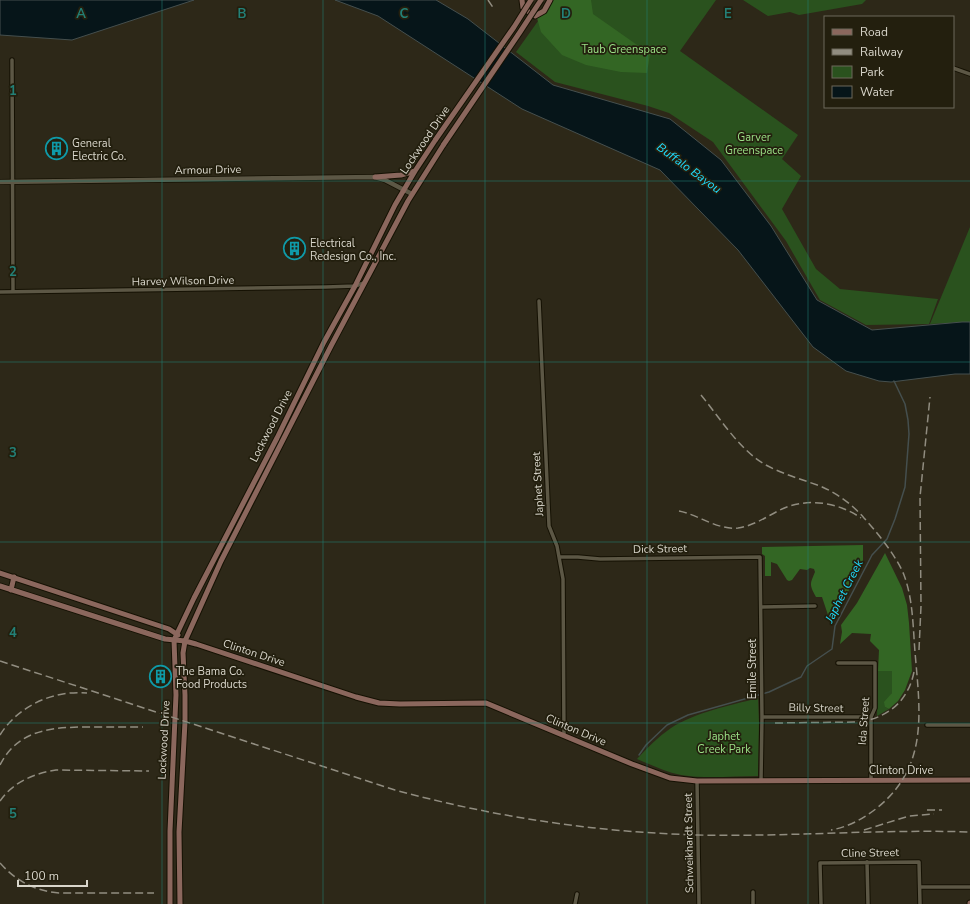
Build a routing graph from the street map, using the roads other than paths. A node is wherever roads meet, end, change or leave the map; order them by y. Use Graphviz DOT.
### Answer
graph roads {
  1 [pos="522,0"];
  2 [pos="531,0"];
  3 [pos="541,0"];
  4 [pos="550,0"];
  5 [pos="12,60"];
  6 [pos="954,68"];
  7 [pos="970,74"];
  8 [pos="415,171"];
  9 [pos="375,177"];
  10 [pos="0,182"];
  11 [pos="12,182"];
  12 [pos="404,189"];
  13 [pos="412,194"];
  14 [pos="365,282"];
  15 [pos="355,286"];
  16 [pos="0,292"];
  17 [pos="13,292"];
  18 [pos="539,301"];
  19 [pos="324,342"];
  20 [pos="331,346"];
  21 [pos="301,390"];
  22 [pos="307,392"];
  23 [pos="231,524"];
  24 [pos="238,527"];
  25 [pos="222,543"];
  26 [pos="228,546"];
  27 [pos="560,557"];
  28 [pos="760,557"];
  29 [pos="0,573"];
  30 [pos="206,574"];
  31 [pos="213,577"];
  32 [pos="14,578"];
  33 [pos="0,586"];
  34 [pos="11,590"];
  35 [pos="815,606"];
  36 [pos="761,607"];
  37 [pos="176,634"];
  38 [pos="174,640"];
  39 [pos="185,641"];
  40 [pos="838,663"];
  41 [pos="761,715"];
  42 [pos="871,717"];
  43 [pos="926,725"];
  44 [pos="970,725"];
  45 [pos="564,736"];
  46 [pos="871,780"];
  47 [pos="970,780"];
  48 [pos="697,781"];
  49 [pos="761,781"];
  50 [pos="868,862"];
  51 [pos="920,887"];
  52 [pos="970,887"];
  53 [pos="753,892"];
  54 [pos="578,894"];
  55 [pos="170,904"];
  56 [pos="180,904"];
  57 [pos="575,904"];
  58 [pos="698,904"];
  59 [pos="753,904"];
  60 [pos="821,904"];
  61 [pos="868,904"];
  62 [pos="920,904"];
  1 -- 4 [label="main road"];
  2 -- 8 [label="main road, Lockwood Drive, bridge"];
  3 -- 13 [label="main road, Lockwood Drive, bridge"];
  5 -- 11 [label="street"];
  6 -- 7 [label="street"];
  8 -- 9 [label="main road"];
  8 -- 12 [label="main road, Lockwood Drive"];
  9 -- 11 [label="street, Armour Drive"];
  9 -- 12 [label="street, Armour Drive"];
  10 -- 11 [label="street, Armour Drive"];
  11 -- 17 [label="street"];
  12 -- 13 [label="street, Armour Drive"];
  12 -- 15 [label="main road, Lockwood Drive"];
  13 -- 14 [label="main road, Lockwood Drive"];
  14 -- 15 [label="street, Harvey Wilson Drive"];
  14 -- 20 [label="main road, Lockwood Drive"];
  15 -- 17 [label="street, Harvey Wilson Drive"];
  15 -- 19 [label="main road, Lockwood Drive"];
  16 -- 17 [label="street, Harvey Wilson Drive"];
  18 -- 27 [label="street, Japhet Street"];
  19 -- 20 [label="main road"];
  19 -- 21 [label="main road, Lockwood Drive"];
  20 -- 22 [label="main road, Lockwood Drive"];
  21 -- 22 [label="main road"];
  21 -- 23 [label="main road, Lockwood Drive"];
  22 -- 24 [label="main road, Lockwood Drive"];
  23 -- 24 [label="main road"];
  23 -- 25 [label="main road, Lockwood Drive"];
  24 -- 26 [label="main road, Lockwood Drive"];
  25 -- 26 [label="main road"];
  25 -- 30 [label="main road, Lockwood Drive"];
  26 -- 31 [label="main road, Lockwood Drive"];
  27 -- 28 [label="street, Dick Street"];
  27 -- 45 [label="street, Japhet Street"];
  28 -- 36 [label="street, Emile Street"];
  29 -- 32 [label="main road, Clinton Drive"];
  30 -- 31 [label="main road"];
  30 -- 37 [label="main road, Lockwood Drive"];
  31 -- 39 [label="main road, Lockwood Drive"];
  32 -- 34 [label="main road"];
  32 -- 37 [label="main road, Clinton Drive"];
  33 -- 34 [label="main road, Clinton Drive"];
  34 -- 38 [label="main road, Clinton Drive"];
  35 -- 36 [label="street"];
  36 -- 41 [label="street, Emile Street"];
  37 -- 38 [label="main road, Lockwood Drive"];
  37 -- 39 [label="main road, Clinton Drive"];
  38 -- 39 [label="main road, Clinton Drive"];
  38 -- 55 [label="main road, Lockwood Drive"];
  39 -- 45 [label="main road, Clinton Drive"];
  39 -- 56 [label="main road, Lockwood Drive"];
  40 -- 42 [label="street, Ida Street"];
  41 -- 42 [label="street, Billy Street"];
  41 -- 49 [label="street, Emile Street"];
  42 -- 46 [label="street, Ida Street"];
  43 -- 44 [label="street"];
  45 -- 48 [label="main road, Clinton Drive"];
  46 -- 47 [label="main road, Clinton Drive"];
  46 -- 49 [label="main road, Clinton Drive"];
  48 -- 49 [label="main road, Clinton Drive"];
  48 -- 58 [label="street, Schweikhardt Street"];
  50 -- 51 [label="street, Cline Street"];
  50 -- 60 [label="street, Cline Street"];
  50 -- 61 [label="street"];
  51 -- 52 [label="street"];
  51 -- 62 [label="street"];
  53 -- 59 [label="street"];
  54 -- 57 [label="street"];
}
